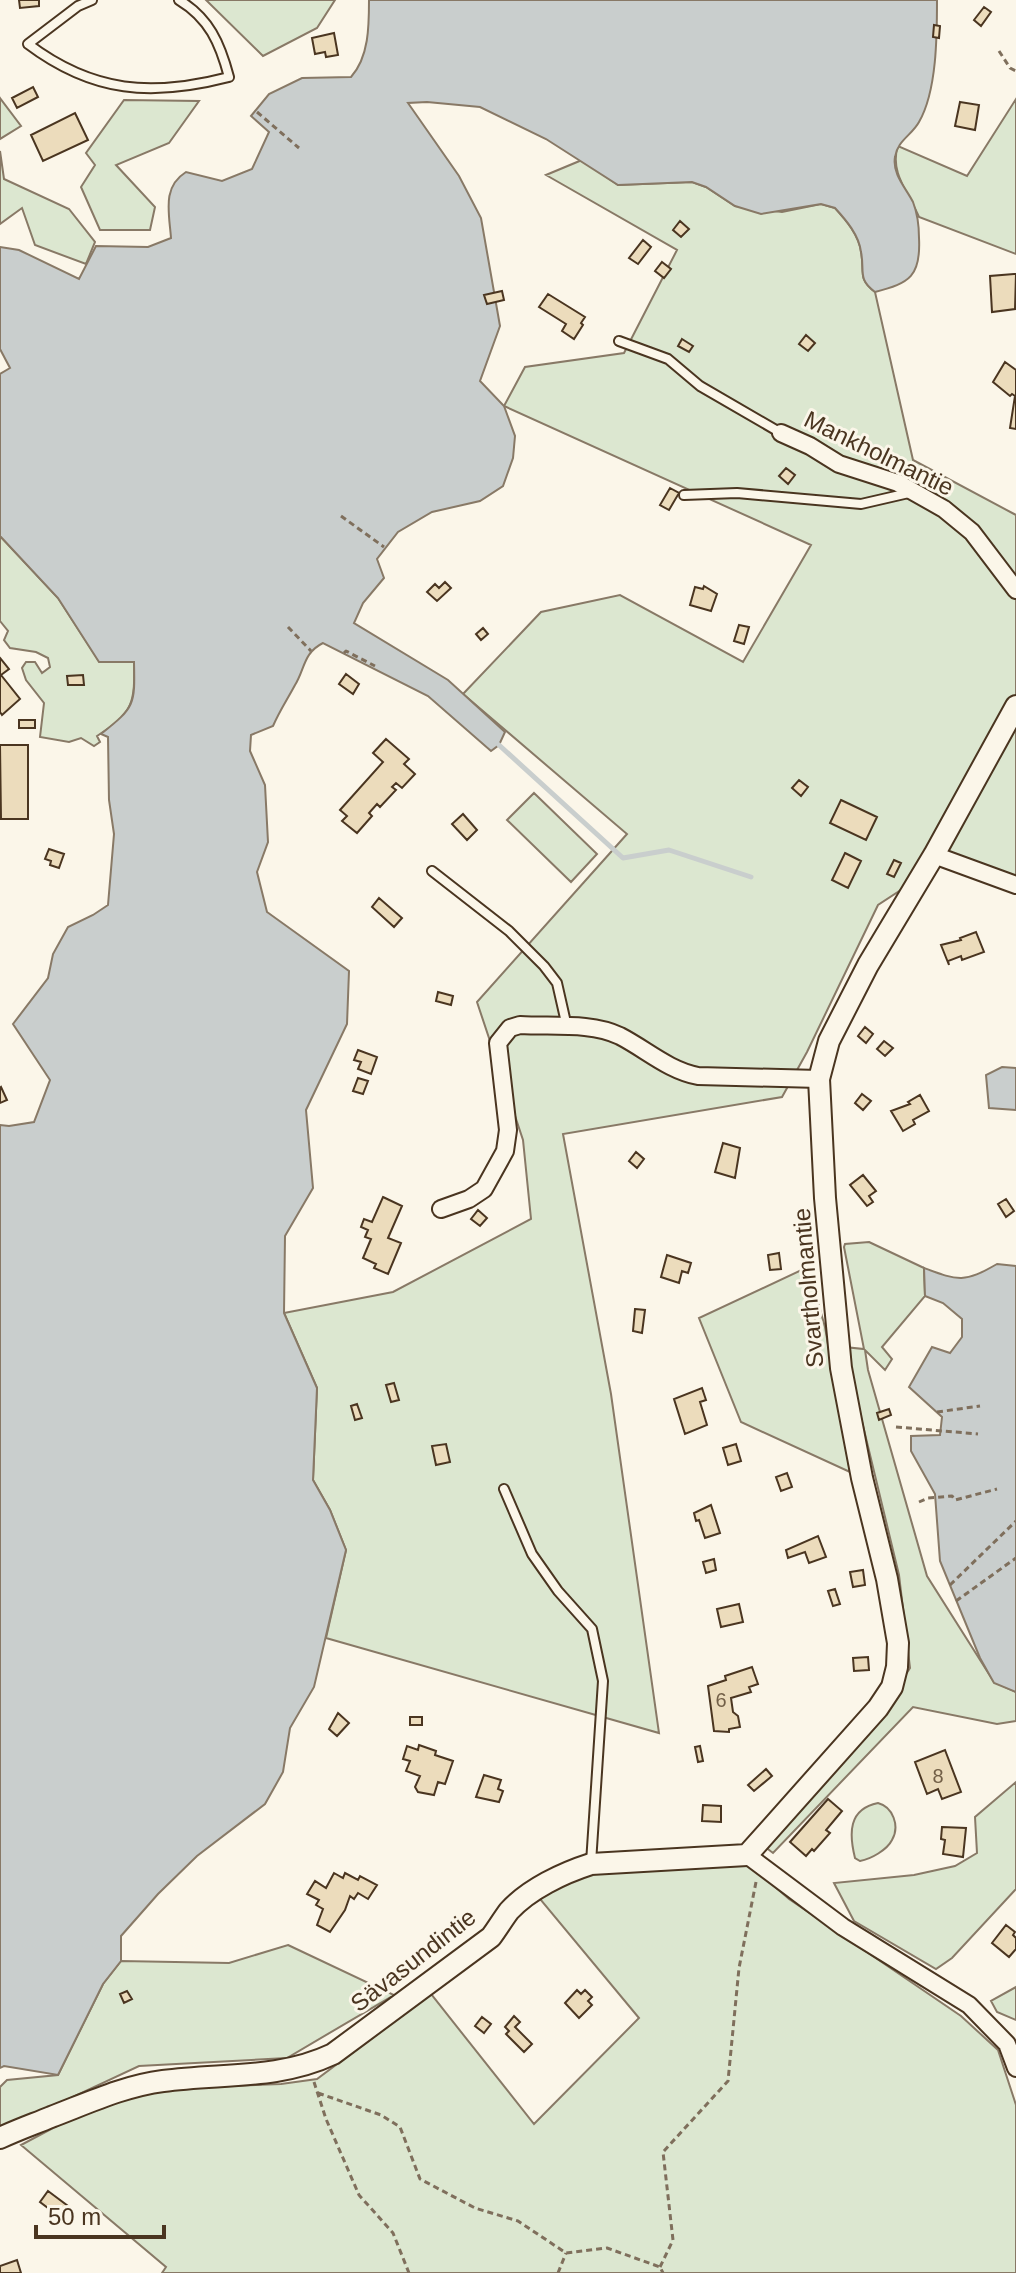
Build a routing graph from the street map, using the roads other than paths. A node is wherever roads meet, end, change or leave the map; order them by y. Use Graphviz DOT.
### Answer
graph roads {
  1 [pos="92,0"];
  2 [pos="179,0"];
  3 [pos="619,341"];
  4 [pos="781,433"];
  5 [pos="913,492"];
  6 [pos="684,495"];
  7 [pos="1016,590"];
  8 [pos="1016,706"];
  9 [pos="934,855"];
  10 [pos="432,871"];
  11 [pos="1016,885"];
  12 [pos="567,1028"];
  13 [pos="819,1079"];
  14 [pos="441,1209"];
  15 [pos="504,1489"];
  16 [pos="751,1857"];
  17 [pos="591,1864"];
  18 [pos="1016,2068"];
  19 [pos="0,2138"];
  1 -- 2 [label="lane"];
  3 -- 4 [label="lane"];
  4 -- 5 [label="street, Mankholmantie"];
  5 -- 6 [label="lane"];
  5 -- 7 [label="street, Mankholmantie"];
  8 -- 9 [label="street, Svartholmantie"];
  9 -- 11 [label="street"];
  9 -- 13 [label="street, Svartholmantie"];
  10 -- 12 [label="lane"];
  12 -- 13 [label="street"];
  12 -- 14 [label="street"];
  13 -- 16 [label="street, Svartholmantie"];
  15 -- 17 [label="lane"];
  16 -- 17 [label="street, Sävasundintie"];
  16 -- 18 [label="street"];
  17 -- 19 [label="street, Sävasundintie"];
}
